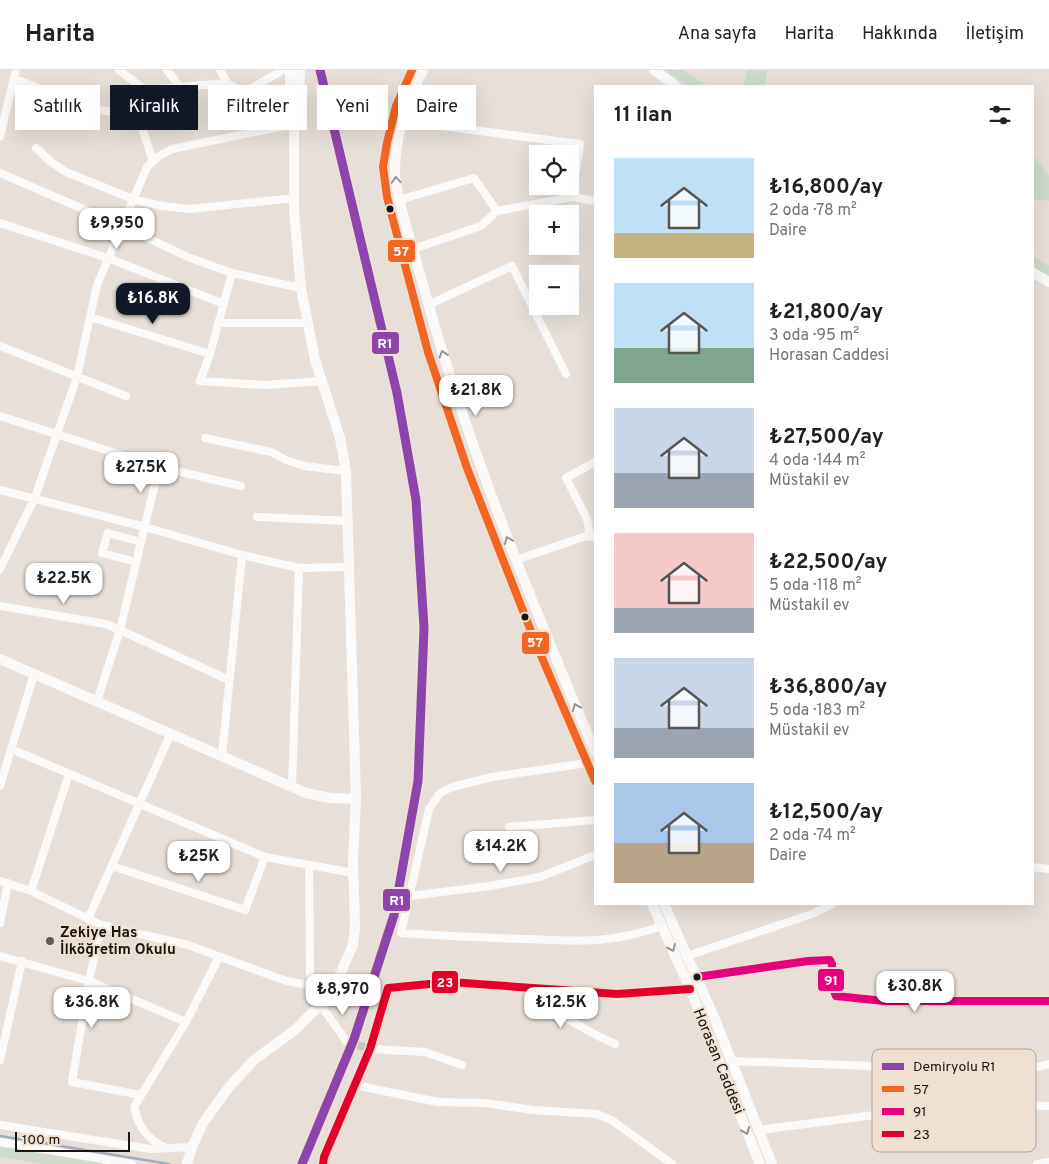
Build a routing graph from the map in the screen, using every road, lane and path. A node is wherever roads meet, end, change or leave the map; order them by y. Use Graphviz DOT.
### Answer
graph roads {
  1 [pos="16,70"];
  2 [pos="119,70"];
  3 [pos="167,70"];
  4 [pos="220,70"];
  5 [pos="283,70"];
  6 [pos="290,70"];
  7 [pos="300,70"];
  8 [pos="412,70"];
  9 [pos="424,70"];
  10 [pos="654,70"];
  11 [pos="15,79"];
  12 [pos="227,83"];
  13 [pos="138,85"];
  14 [pos="178,85"];
  15 [pos="198,85"];
  16 [pos="231,85"];
  17 [pos="256,85"];
  18 [pos="290,85"];
  19 [pos="299,85"];
  20 [pos="416,85"];
  21 [pos="675,85"];
  22 [pos="4,105"];
  23 [pos="110,112"];
  24 [pos="143,130"];
  25 [pos="264,130"];
  26 [pos="294,130"];
  27 [pos="402,130"];
  28 [pos="472,130"];
  29 [pos="0,136"];
  30 [pos="36,148"];
  31 [pos="153,161"];
  32 [pos="0,173"];
  33 [pos="572,197"];
  34 [pos="294,198"];
  35 [pos="133,199"];
  36 [pos="399,200"];
  37 [pos="594,201"];
  38 [pos="496,211"];
  39 [pos="0,223"];
  40 [pos="122,226"];
  41 [pos="413,249"];
  42 [pos="108,258"];
  43 [pos="232,273"];
  44 [pos="1034,273"];
  45 [pos="1049,282"];
  46 [pos="301,288"];
  47 [pos="224,304"];
  48 [pos="428,305"];
  49 [pos="90,316"];
  50 [pos="218,323"];
  51 [pos="307,323"];
  52 [pos="0,346"];
  53 [pos="210,354"];
  54 [pos="566,374"];
  55 [pos="77,377"];
  56 [pos="321,381"];
  57 [pos="126,396"];
  58 [pos="0,416"];
  59 [pos="57,435"];
  60 [pos="205,438"];
  61 [pos="594,463"];
  62 [pos="159,467"];
  63 [pos="346,471"];
  64 [pos="241,486"];
  65 [pos="0,490"];
  66 [pos="34,499"];
  67 [pos="257,517"];
  68 [pos="349,521"];
  69 [pos="145,527"];
  70 [pos="593,537"];
  71 [pos="141,542"];
  72 [pos="242,555"];
  73 [pos="516,560"];
  74 [pos="136,562"];
  75 [pos="348,567"];
  76 [pos="299,568"];
  77 [pos="0,569"];
  78 [pos="0,606"];
  79 [pos="120,630"];
  80 [pos="0,659"];
  81 [pos="34,674"];
  82 [pos="229,680"];
  83 [pos="97,701"];
  84 [pos="170,733"];
  85 [pos="11,749"];
  86 [pos="594,750"];
  87 [pos="222,755"];
  88 [pos="587,764"];
  89 [pos="69,774"];
  90 [pos="594,779"];
  91 [pos="0,786"];
  92 [pos="292,786"];
  93 [pos="356,799"];
  94 [pos="139,804"];
  95 [pos="594,820"];
  96 [pos="508,827"];
  97 [pos="594,855"];
  98 [pos="265,857"];
  99 [pos="309,865"];
  100 [pos="112,866"];
  101 [pos="1034,867"];
  102 [pos="1049,869"];
  103 [pos="354,873"];
  104 [pos="4,882"];
  105 [pos="32,891"];
  106 [pos="409,896"];
  107 [pos="652,905"];
  108 [pos="664,905"];
  109 [pos="830,905"];
  110 [pos="88,919"];
  111 [pos="0,923"];
  112 [pos="101,925"];
  113 [pos="662,926"];
  114 [pos="0,956"];
  115 [pos="687,956"];
  116 [pos="219,957"];
  117 [pos="22,961"];
  118 [pos="696,977"];
  119 [pos="89,981"];
  120 [pos="310,986"];
  121 [pos="523,987"];
  122 [pos="332,989"];
  123 [pos="690,989"];
  124 [pos="1049,1001"];
  125 [pos="320,1004"];
  126 [pos="186,1022"];
  127 [pos="346,1040"];
  128 [pos="615,1044"];
  129 [pos="370,1049"];
  130 [pos="0,1060"];
  131 [pos="732,1061"];
  132 [pos="1049,1064"];
  133 [pos="462,1065"];
  134 [pos="872,1066"];
  135 [pos="1036,1068"];
  136 [pos="354,1085"];
  137 [pos="141,1095"];
  138 [pos="1036,1106"];
  139 [pos="1049,1106"];
  140 [pos="872,1115"];
  141 [pos="0,1125"];
  142 [pos="759,1130"];
  143 [pos="0,1142"];
  144 [pos="166,1148"];
  145 [pos="189,1156"];
  146 [pos="1049,1162"];
  147 [pos="132,1164"];
  148 [pos="323,1164"];
  149 [pos="672,1164"];
  150 [pos="760,1164"];
  151 [pos="772,1164"];
  152 [pos="1036,1164"];
  1 -- 11 [label="street"];
  2 -- 13 [label="street"];
  3 -- 14 [label="street"];
  4 -- 12 [label="street"];
  5 -- 17 [label="street"];
  6 -- 18 [label="street"];
  7 -- 19 [label="street"];
  8 -- 88 [label="street"];
  9 -- 20 [label="street"];
  10 -- 21 [label="street"];
  11 -- 22 [label="street"];
  11 -- 23 [label="street"];
  12 -- 15 [label="street"];
  12 -- 16 [label="street"];
  22 -- 29 [label="street"];
  24 -- 31 [label="street"];
  25 -- 31 [label="street"];
  26 -- 34 [label="street"];
  36 -- 27 [label="street, one-way"];
  28 -- 33 [label="street"];
  30 -- 35 [label="street"];
  31 -- 35 [label="street"];
  32 -- 40 [label="street"];
  33 -- 37 [label="street"];
  33 -- 38 [label="street"];
  34 -- 35 [label="street"];
  34 -- 46 [label="street"];
  35 -- 40 [label="street"];
  36 -- 38 [label="street"];
  36 -- 41 [label="street"];
  38 -- 41 [label="street"];
  39 -- 42 [label="street"];
  40 -- 42 [label="street"];
  40 -- 43 [label="street"];
  41 -- 48 [label="street"];
  42 -- 47 [label="street"];
  42 -- 49 [label="street"];
  43 -- 46 [label="street"];
  43 -- 47 [label="street"];
  44 -- 45 [label="street"];
  46 -- 51 [label="street"];
  47 -- 50 [label="street"];
  48 -- 54 [label="street"];
  73 -- 48 [label="street, one-way"];
  49 -- 53 [label="street"];
  49 -- 55 [label="street"];
  50 -- 51 [label="street"];
  50 -- 53 [label="street"];
  51 -- 56 [label="street"];
  52 -- 55 [label="street"];
  53 -- 56 [label="street"];
  55 -- 57 [label="street"];
  55 -- 59 [label="street"];
  56 -- 63 [label="street"];
  58 -- 59 [label="street"];
  59 -- 62 [label="street"];
  59 -- 66 [label="street"];
  60 -- 63 [label="street"];
  61 -- 70 [label="street"];
  62 -- 64 [label="street"];
  62 -- 69 [label="street"];
  63 -- 68 [label="street"];
  65 -- 66 [label="street"];
  66 -- 69 [label="street"];
  66 -- 77 [label="street"];
  67 -- 68 [label="street"];
  68 -- 75 [label="street"];
  69 -- 71 [label="street"];
  69 -- 72 [label="street"];
  70 -- 73 [label="street"];
  71 -- 74 [label="street"];
  71 -- 74 [label="street"];
  72 -- 76 [label="street"];
  72 -- 82 [label="street"];
  86 -- 73 [label="street, one-way"];
  74 -- 79 [label="street"];
  75 -- 76 [label="street"];
  75 -- 93 [label="street"];
  76 -- 92 [label="street"];
  78 -- 79 [label="street"];
  79 -- 82 [label="street"];
  79 -- 83 [label="street"];
  80 -- 81 [label="street"];
  81 -- 83 [label="street"];
  81 -- 85 [label="street"];
  82 -- 87 [label="street"];
  83 -- 84 [label="street"];
  84 -- 87 [label="street"];
  84 -- 94 [label="street"];
  85 -- 89 [label="street"];
  85 -- 91 [label="street"];
  87 -- 92 [label="street"];
  88 -- 90 [label="street"];
  88 -- 106 [label="street"];
  89 -- 94 [label="street"];
  89 -- 105 [label="street"];
  92 -- 93 [label="street"];
  93 -- 103 [label="street"];
  94 -- 98 [label="street"];
  94 -- 100 [label="street"];
  95 -- 96 [label="street"];
  97 -- 106 [label="street"];
  98 -- 99 [label="street"];
  98 -- 100 [label="street"];
  99 -- 103 [label="street"];
  99 -- 120 [label="street"];
  100 -- 110 [label="street"];
  101 -- 102 [label="street"];
  103 -- 122 [label="street"];
  104 -- 105 [label="street"];
  104 -- 111 [label="street"];
  105 -- 110 [label="street"];
  106 -- 113 [label="street"];
  107 -- 113 [label="street, Horasan Caddesi"];
  108 -- 115 [label="street, Horasan Caddesi"];
  109 -- 115 [label="street"];
  110 -- 112 [label="street"];
  112 -- 116 [label="street"];
  112 -- 119 [label="street"];
  113 -- 123 [label="street, Horasan Caddesi, one-way"];
  114 -- 117 [label="street"];
  115 -- 118 [label="street, Horasan Caddesi"];
  116 -- 120 [label="street"];
  116 -- 126 [label="street"];
  117 -- 119 [label="street"];
  117 -- 130 [label="street"];
  118 -- 124 [label="street"];
  118 -- 131 [label="street, Horasan Caddesi"];
  119 -- 126 [label="street"];
  119 -- 137 [label="street"];
  120 -- 122 [label="street"];
  121 -- 123 [label="street"];
  121 -- 128 [label="street"];
  121 -- 129 [label="street"];
  122 -- 125 [label="street"];
  123 -- 150 [label="street, Horasan Caddesi, one-way"];
  125 -- 127 [label="street"];
  125 -- 145 [label="street"];
  126 -- 137 [label="street"];
  129 -- 133 [label="street"];
  129 -- 136 [label="street"];
  131 -- 134 [label="street"];
  131 -- 142 [label="street, Horasan Caddesi"];
  132 -- 135 [label="street"];
  136 -- 148 [label="street"];
  136 -- 149 [label="street"];
  137 -- 144 [label="street"];
  138 -- 139 [label="street"];
  140 -- 142 [label="street"];
  141 -- 144 [label="street"];
  142 -- 151 [label="street, Horasan Caddesi"];
  143 -- 147 [label="street"];
  144 -- 145 [label="street"];
  146 -- 152 [label="street"];
}
